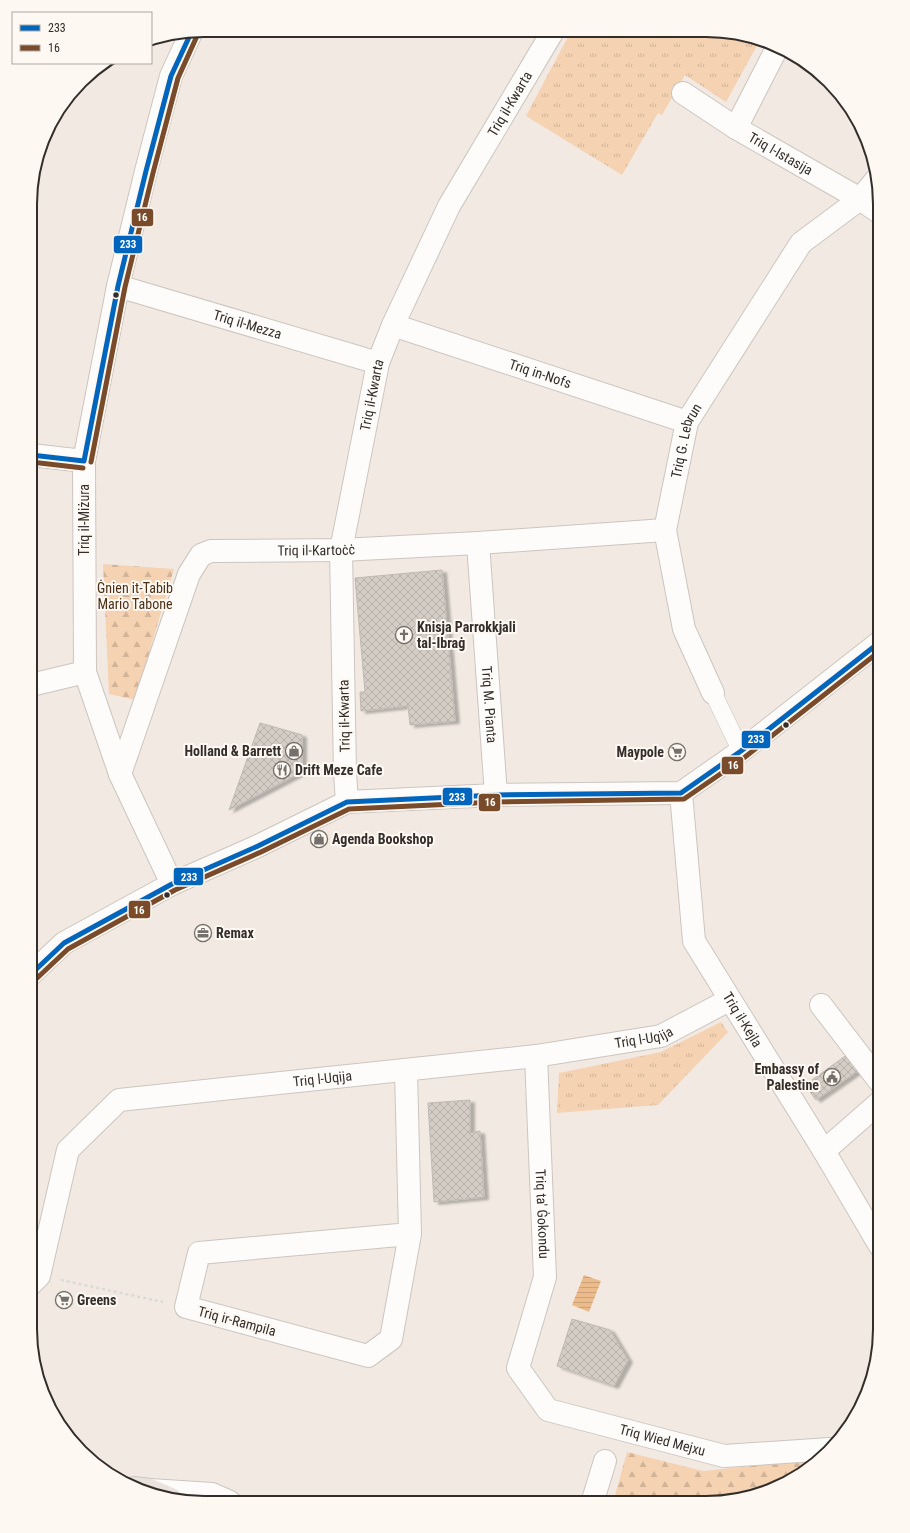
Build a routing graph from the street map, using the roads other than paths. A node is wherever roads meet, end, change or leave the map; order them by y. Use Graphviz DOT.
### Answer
graph roads {
  1 [pos="189,37"];
  2 [pos="549,37"];
  3 [pos="775,52"];
  4 [pos="683,93"];
  5 [pos="736,128"];
  6 [pos="872,184"];
  7 [pos="860,199"];
  8 [pos="873,208"];
  9 [pos="118,286"];
  10 [pos="393,325"];
  11 [pos="378,363"];
  12 [pos="686,422"];
  13 [pos="37,456"];
  14 [pos="84,461"];
  15 [pos="665,530"];
  16 [pos="478,543"];
  17 [pos="341,550"];
  18 [pos="873,647"];
  19 [pos="85,672"];
  20 [pos="37,684"];
  21 [pos="713,693"];
  22 [pos="741,751"];
  23 [pos="120,774"];
  24 [pos="681,793"];
  25 [pos="496,795"];
  26 [pos="348,802"];
  27 [pos="172,884"];
  28 [pos="37,968"];
  29 [pos="729,1000"];
  30 [pos="821,1005"];
  31 [pos="536,1056"];
  32 [pos="406,1070"];
  33 [pos="873,1073"];
  34 [pos="873,1108"];
  35 [pos="824,1151"];
  36 [pos="410,1234"];
  37 [pos="873,1234"];
  38 [pos="37,1269"];
  39 [pos="518,1368"];
  40 [pos="821,1450"];
  41 [pos="605,1461"];
  42 [pos="163,1490"];
  43 [pos="216,1496"];
  44 [pos="594,1496"];
  1 -- 9 [label="street, Triq il-Miżura"];
  2 -- 10 [label="street, Triq il-Kwarta"];
  3 -- 5 [label="street"];
  4 -- 5 [label="street, Triq l-Istasija"];
  5 -- 7 [label="street, Triq l-Istasija"];
  6 -- 7 [label="street, Triq G. Lebrun"];
  7 -- 8 [label="street, Triq l-Istasija"];
  7 -- 12 [label="street, Triq G. Lebrun"];
  9 -- 11 [label="street, Triq il-Mezza"];
  9 -- 14 [label="street, Triq il-Miżura"];
  10 -- 11 [label="street, Triq il-Kwarta"];
  10 -- 12 [label="street, Triq in-Nofs"];
  11 -- 17 [label="street, Triq il-Kwarta"];
  12 -- 15 [label="street, Triq G. Lebrun"];
  13 -- 14 [label="street"];
  14 -- 19 [label="street, Triq il-Miżura"];
  15 -- 16 [label="street, Triq il-Kartoċċ"];
  15 -- 21 [label="street, Triq G. Lebrun"];
  16 -- 17 [label="street, Triq il-Kartoċċ"];
  16 -- 25 [label="street, Triq M. Pianta"];
  17 -- 23 [label="street, Triq il-Kartoċċ"];
  17 -- 26 [label="street, Triq il-Kwarta"];
  18 -- 22 [label="street"];
  19 -- 20 [label="street"];
  19 -- 23 [label="street, Triq il-Miżura"];
  21 -- 22 [label="street, Triq G. Lebrun"];
  22 -- 24 [label="street"];
  23 -- 27 [label="street, Triq il-Miżura"];
  24 -- 25 [label="street"];
  24 -- 29 [label="street, Triq il-Kejla"];
  25 -- 26 [label="street"];
  26 -- 27 [label="street"];
  27 -- 28 [label="street"];
  29 -- 31 [label="street, Triq l-Uqija"];
  29 -- 35 [label="street, Triq il-Kejla"];
  30 -- 33 [label="street"];
  31 -- 32 [label="street, Triq l-Uqija"];
  31 -- 39 [label="street, Triq ta' Ġokondu"];
  32 -- 36 [label="street, Triq ir-Rampila"];
  32 -- 38 [label="street, Triq l-Uqija"];
  34 -- 35 [label="street"];
  35 -- 37 [label="street, Triq il-Kejla"];
  36 -- 36 [label="street, Triq ir-Rampila"];
  39 -- 40 [label="street, Triq Wied Mejxu"];
  41 -- 44 [label="street"];
  42 -- 43 [label="street"];
}
